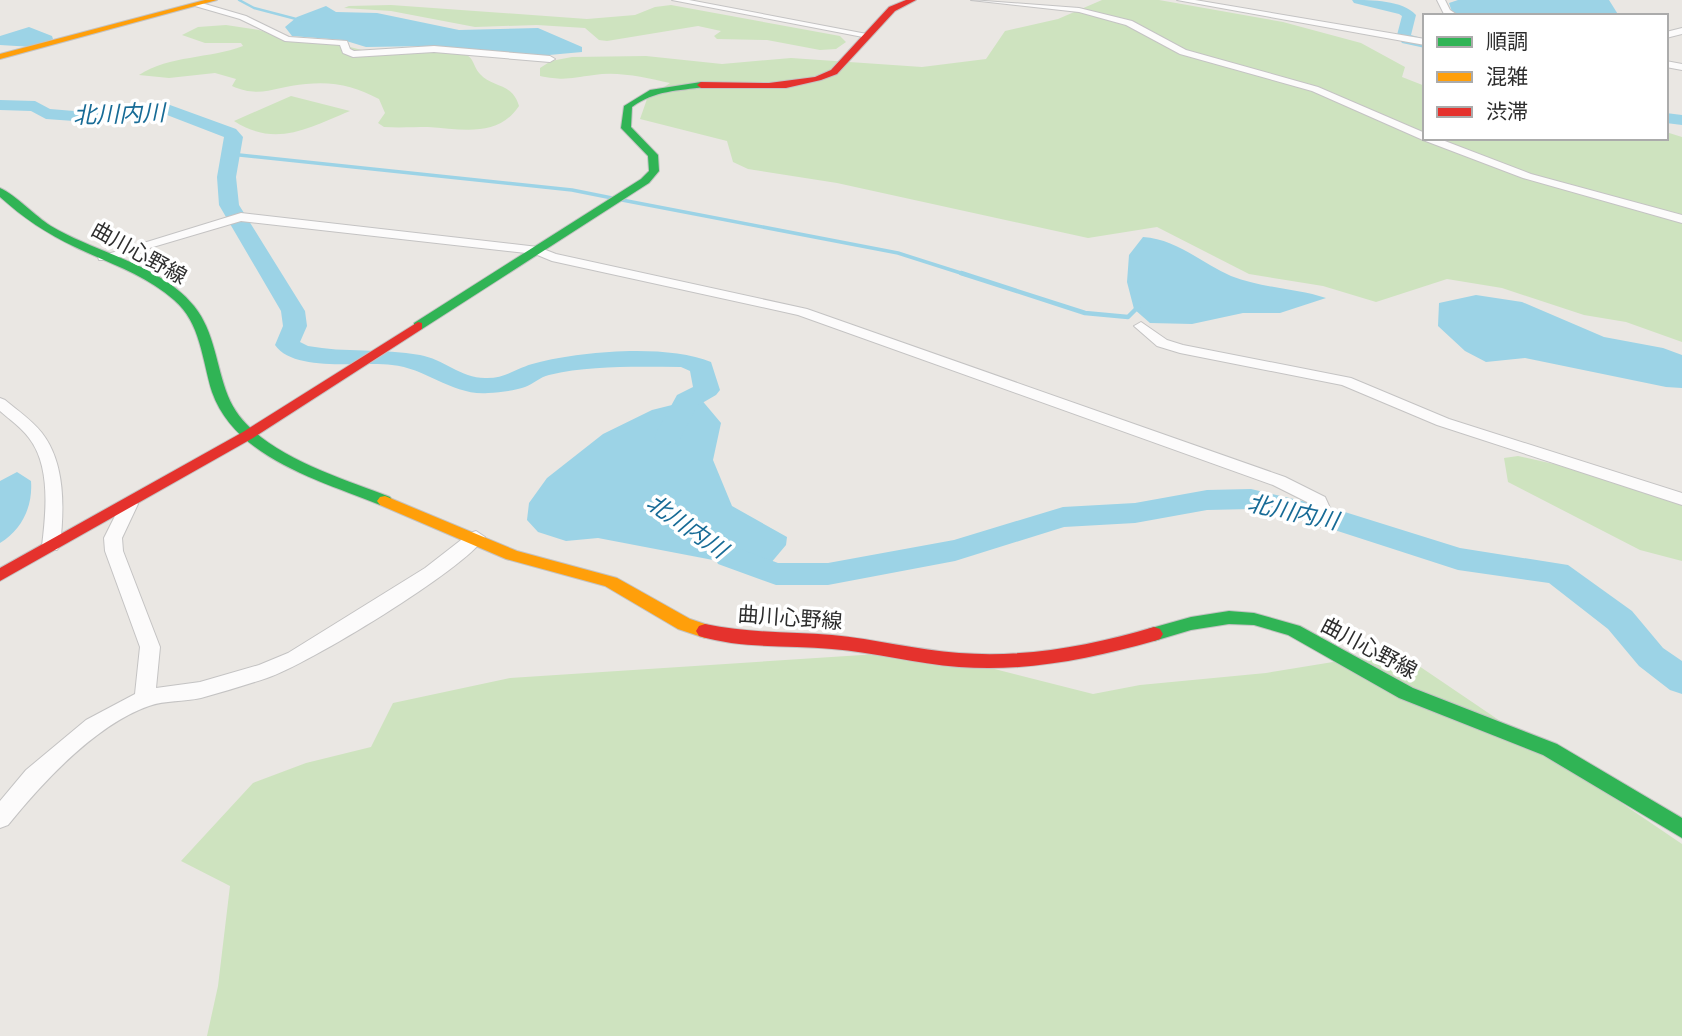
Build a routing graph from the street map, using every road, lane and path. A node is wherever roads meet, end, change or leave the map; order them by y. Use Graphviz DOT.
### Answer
graph roads {
  1 [pos="676,0"];
  2 [pos="912,0"];
  3 [pos="975,0"];
  4 [pos="1181,0"];
  5 [pos="1441,0"];
  6 [pos="199,2"];
  7 [pos="1451,14"];
  8 [pos="868,35"];
  9 [pos="1423,42"];
  10 [pos="0,57"];
  11 [pos="550,59"];
  12 [pos="1423,137"];
  13 [pos="1431,140"];
  14 [pos="1,195"];
  15 [pos="1682,219"];
  16 [pos="538,251"];
  17 [pos="104,257"];
  18 [pos="1141,326"];
  19 [pos="0,403"];
  20 [pos="248,435"];
  21 [pos="1682,499"];
  22 [pos="129,504"];
  23 [pos="1316,523"];
  24 [pos="476,537"];
  25 [pos="51,546"];
  26 [pos="0,575"];
  27 [pos="145,698"];
  28 [pos="0,818"];
  29 [pos="1682,830"];
  1 -- 8 [label="street"];
  2 -- 8 [label="street"];
  3 -- 12 [label="street"];
  4 -- 9 [label="street"];
  5 -- 7 [label="street"];
  6 -- 10 [label="street"];
  6 -- 11 [label="street"];
  8 -- 16 [label="street"];
  13 -- 15 [label="street"];
  14 -- 17 [label="street, 曲川心野線"];
  16 -- 17 [label="street"];
  16 -- 20 [label="street"];
  16 -- 23 [label="street"];
  17 -- 20 [label="street, 曲川心野線"];
  18 -- 21 [label="street"];
  19 -- 25 [label="street"];
  20 -- 22 [label="street"];
  20 -- 24 [label="street, 曲川心野線"];
  22 -- 25 [label="street"];
  22 -- 27 [label="street"];
  24 -- 27 [label="street"];
  24 -- 29 [label="street, 曲川心野線"];
  25 -- 26 [label="street"];
  27 -- 28 [label="street"];
}
